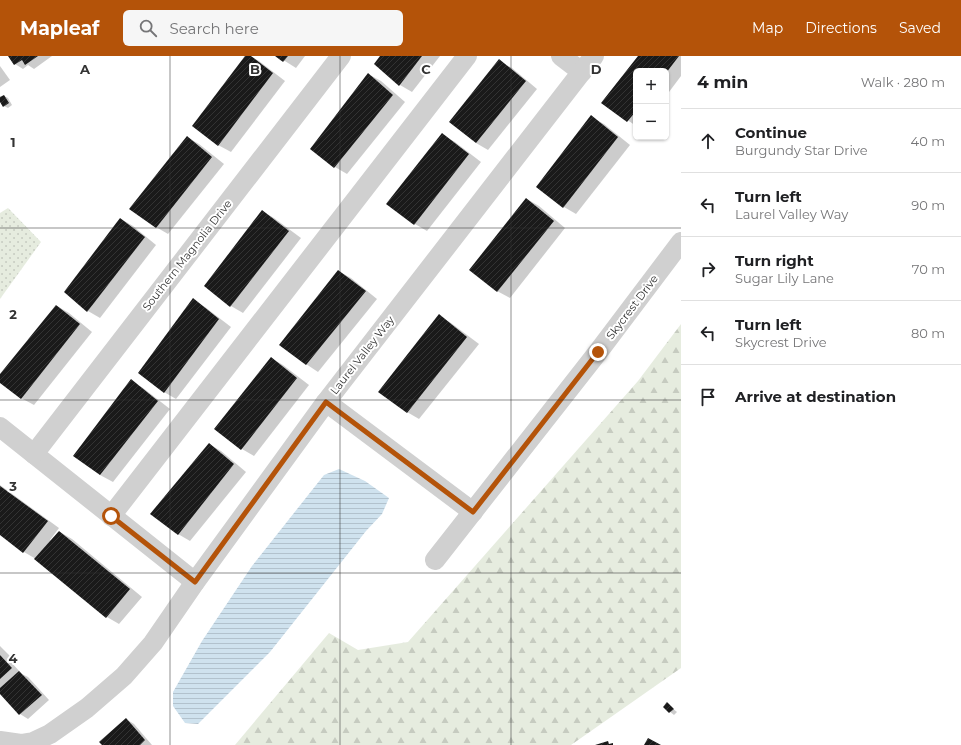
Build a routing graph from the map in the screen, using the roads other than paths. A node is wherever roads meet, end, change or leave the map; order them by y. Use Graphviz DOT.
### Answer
graph roads {
  1 [pos="341,56"];
  2 [pos="467,56"];
  3 [pos="561,56"];
  4 [pos="594,56"];
  5 [pos="582,72"];
  6 [pos="681,242"];
  7 [pos="326,402"];
  8 [pos="0,427"];
  9 [pos="34,454"];
  10 [pos="473,512"];
  11 [pos="111,516"];
  12 [pos="435,560"];
  13 [pos="195,582"];
  14 [pos="0,741"];
  1 -- 9 [label="street, Southern Magnolia Drive"];
  2 -- 11 [label="street"];
  3 -- 5 [label="street"];
  4 -- 5 [label="street, Laurel Valley Way"];
  5 -- 7 [label="street, Laurel Valley Way"];
  6 -- 10 [label="street, Skycrest Drive"];
  7 -- 10 [label="street"];
  7 -- 13 [label="street, Laurel Valley Way"];
  8 -- 9 [label="street"];
  9 -- 11 [label="street"];
  10 -- 12 [label="street, Skycrest Drive"];
  11 -- 13 [label="street"];
  13 -- 14 [label="street, Laurel Valley Way"];
}
